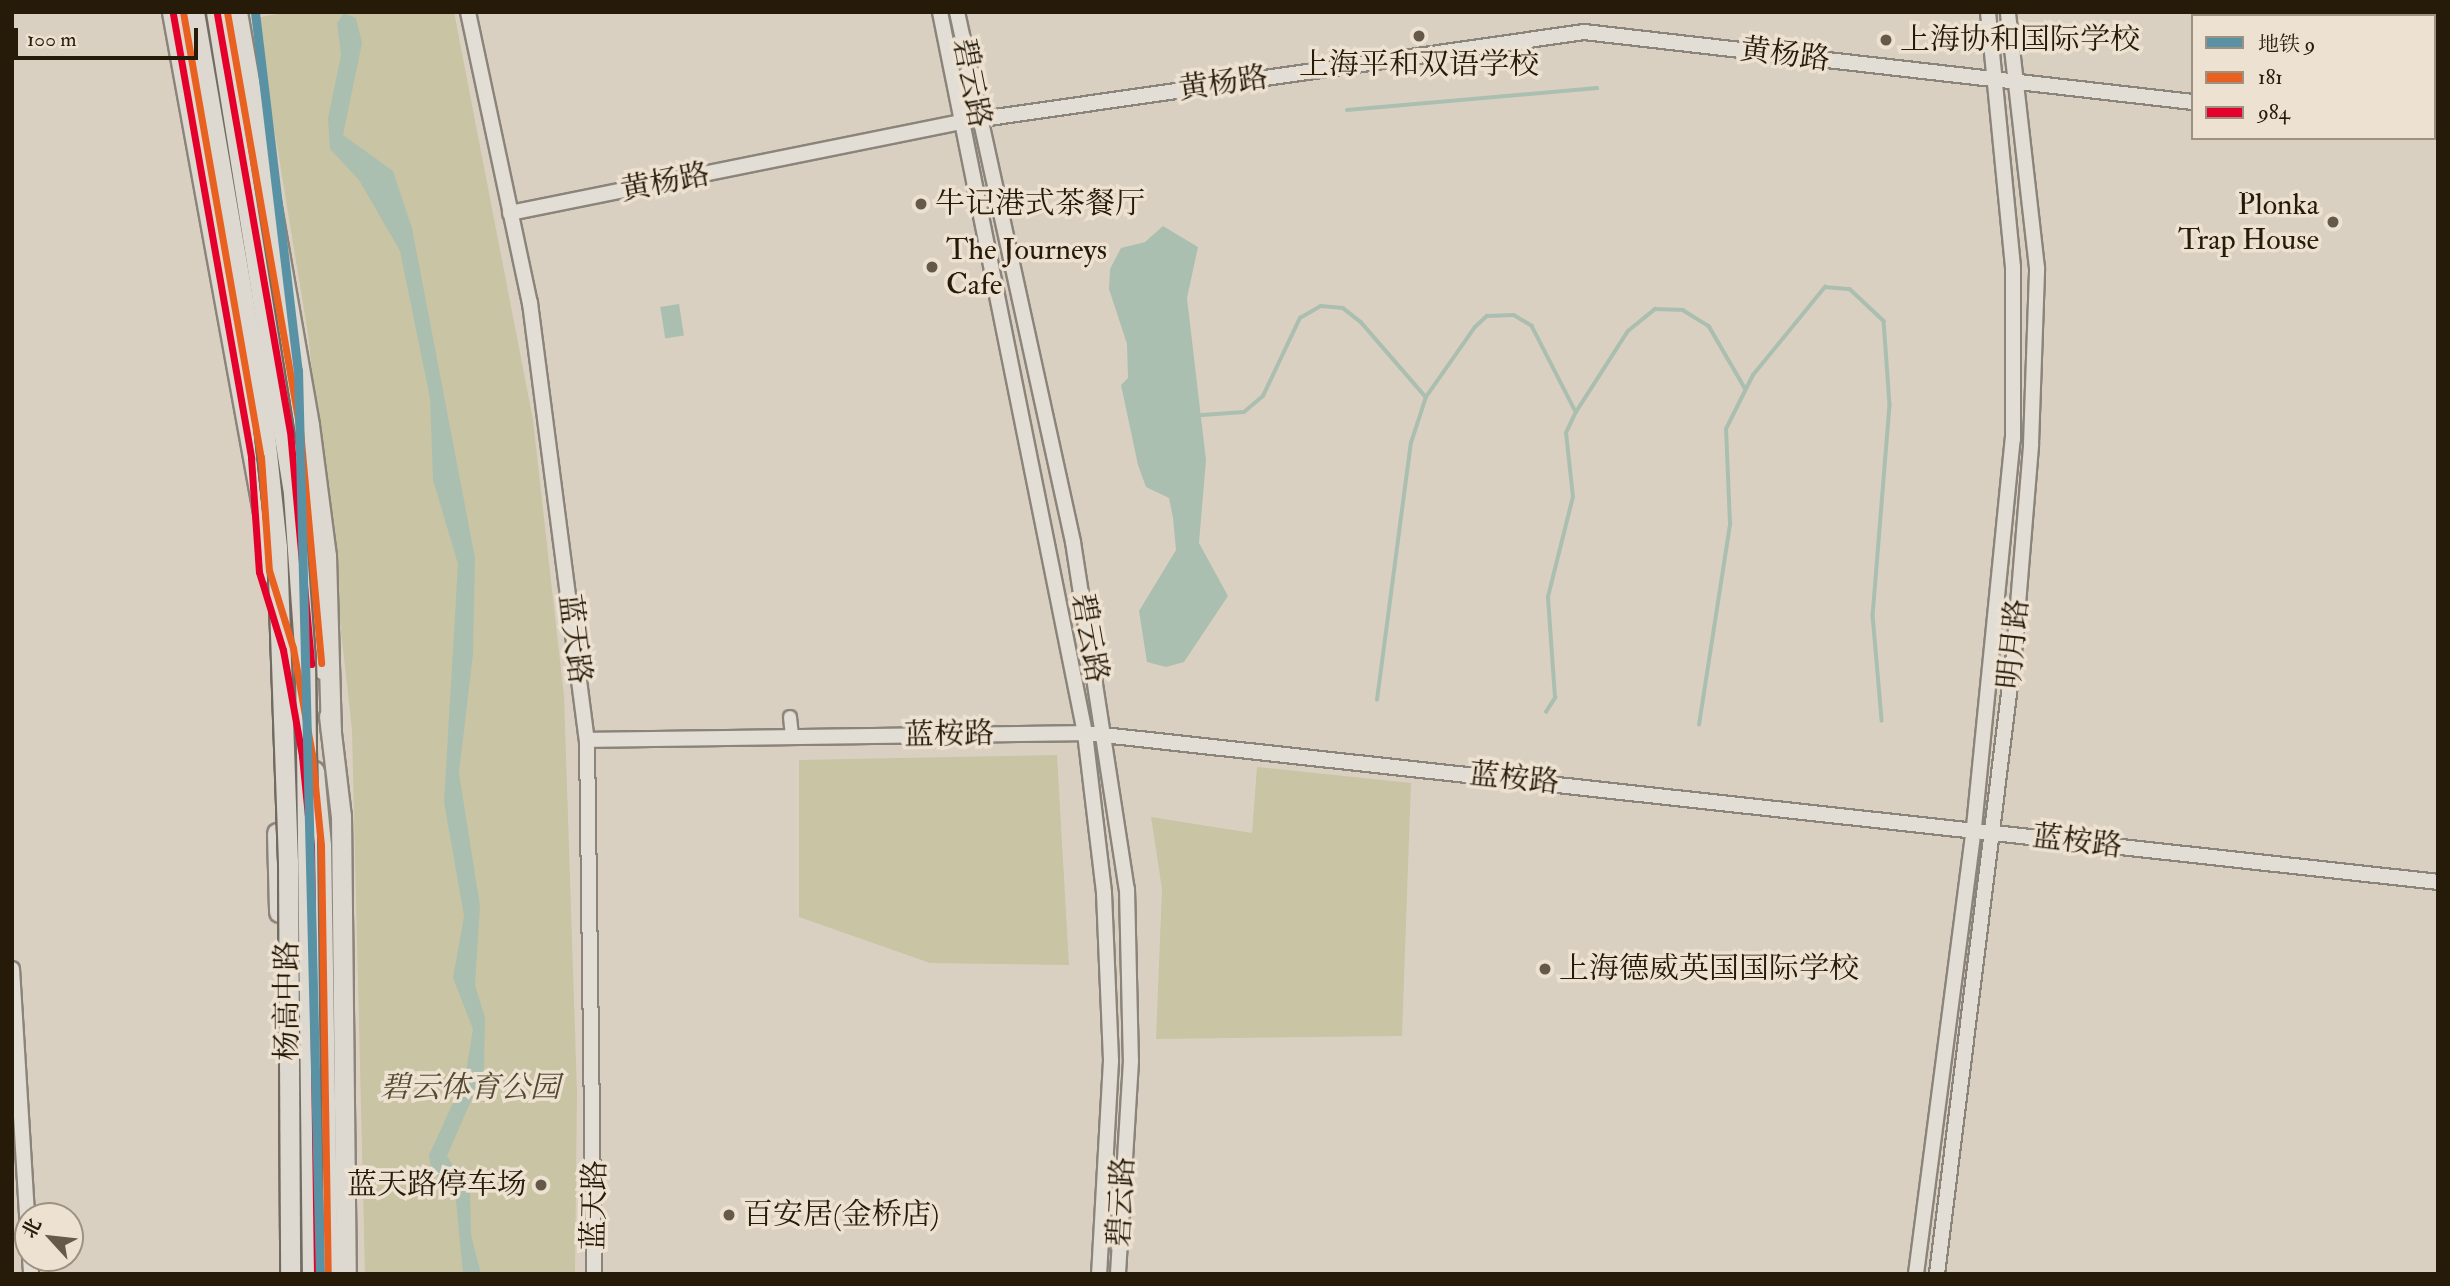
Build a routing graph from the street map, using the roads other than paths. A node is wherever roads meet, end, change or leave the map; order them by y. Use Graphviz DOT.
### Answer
graph roads {
  1 [pos="172,12"];
  2 [pos="183,12"];
  3 [pos="194,12"];
  4 [pos="216,12"];
  5 [pos="228,12"];
  6 [pos="237,12"];
  7 [pos="468,12"];
  8 [pos="940,12"];
  9 [pos="957,12"];
  10 [pos="1988,12"];
  11 [pos="2008,12"];
  12 [pos="1998,79"];
  13 [pos="2020,82"];
  14 [pos="2191,102"];
  15 [pos="978,120"];
  16 [pos="961,122"];
  17 [pos="510,213"];
  18 [pos="265,523"];
  19 [pos="269,570"];
  20 [pos="790,717"];
  21 [pos="331,731"];
  22 [pos="1085,733"];
  23 [pos="1105,735"];
  24 [pos="792,737"];
  25 [pos="587,740"];
  26 [pos="1974,827"];
  27 [pos="1993,832"];
  28 [pos="2438,882"];
  29 [pos="12,969"];
  30 [pos="26,1202"];
  31 [pos="282,1274"];
  32 [pos="290,1274"];
  33 [pos="312,1274"];
  34 [pos="328,1274"];
  35 [pos="345,1274"];
  36 [pos="594,1274"];
  37 [pos="1098,1274"];
  38 [pos="1118,1274"];
  39 [pos="1916,1274"];
  40 [pos="1937,1274"];
  1 -- 18 [label="main road"];
  2 -- 18 [label="main road, 杨高中路"];
  3 -- 32 [label="main road, 杨高中路, bridge"];
  4 -- 33 [label="main road, 杨高中路, bridge"];
  5 -- 21 [label="main road, 杨高中路"];
  6 -- 21 [label="main road"];
  7 -- 17 [label="street, 蓝天路"];
  8 -- 16 [label="street, 碧云路"];
  9 -- 15 [label="street, 碧云路"];
  10 -- 12 [label="street, 明月路"];
  11 -- 13 [label="street, 明月路"];
  12 -- 13 [label="street, 黄杨路"];
  12 -- 15 [label="street, 黄杨路"];
  12 -- 26 [label="street, 明月路"];
  13 -- 14 [label="street, 黄杨路"];
  13 -- 27 [label="street, 明月路"];
  15 -- 16 [label="street, 黄杨路"];
  15 -- 23 [label="street, 碧云路"];
  16 -- 17 [label="street, 黄杨路"];
  16 -- 22 [label="street, 碧云路"];
  17 -- 25 [label="street, 蓝天路"];
  18 -- 19 [label="main road, 杨高中路"];
  19 -- 31 [label="main road"];
  19 -- 34 [label="main road, 杨高中路"];
  20 -- 24 [label="street"];
  21 -- 35 [label="main road, 杨高中路"];
  22 -- 23 [label="street, 蓝桉路"];
  22 -- 24 [label="street, 蓝桉路"];
  22 -- 37 [label="street, 碧云路"];
  23 -- 26 [label="street, 蓝桉路"];
  23 -- 38 [label="street, 碧云路"];
  24 -- 25 [label="street, 蓝桉路"];
  25 -- 36 [label="street, 蓝天路"];
  26 -- 27 [label="street, 蓝桉路"];
  26 -- 39 [label="street, 明月路"];
  27 -- 28 [label="street, 蓝桉路"];
  27 -- 40 [label="street, 明月路"];
  29 -- 30 [label="street"];
}
